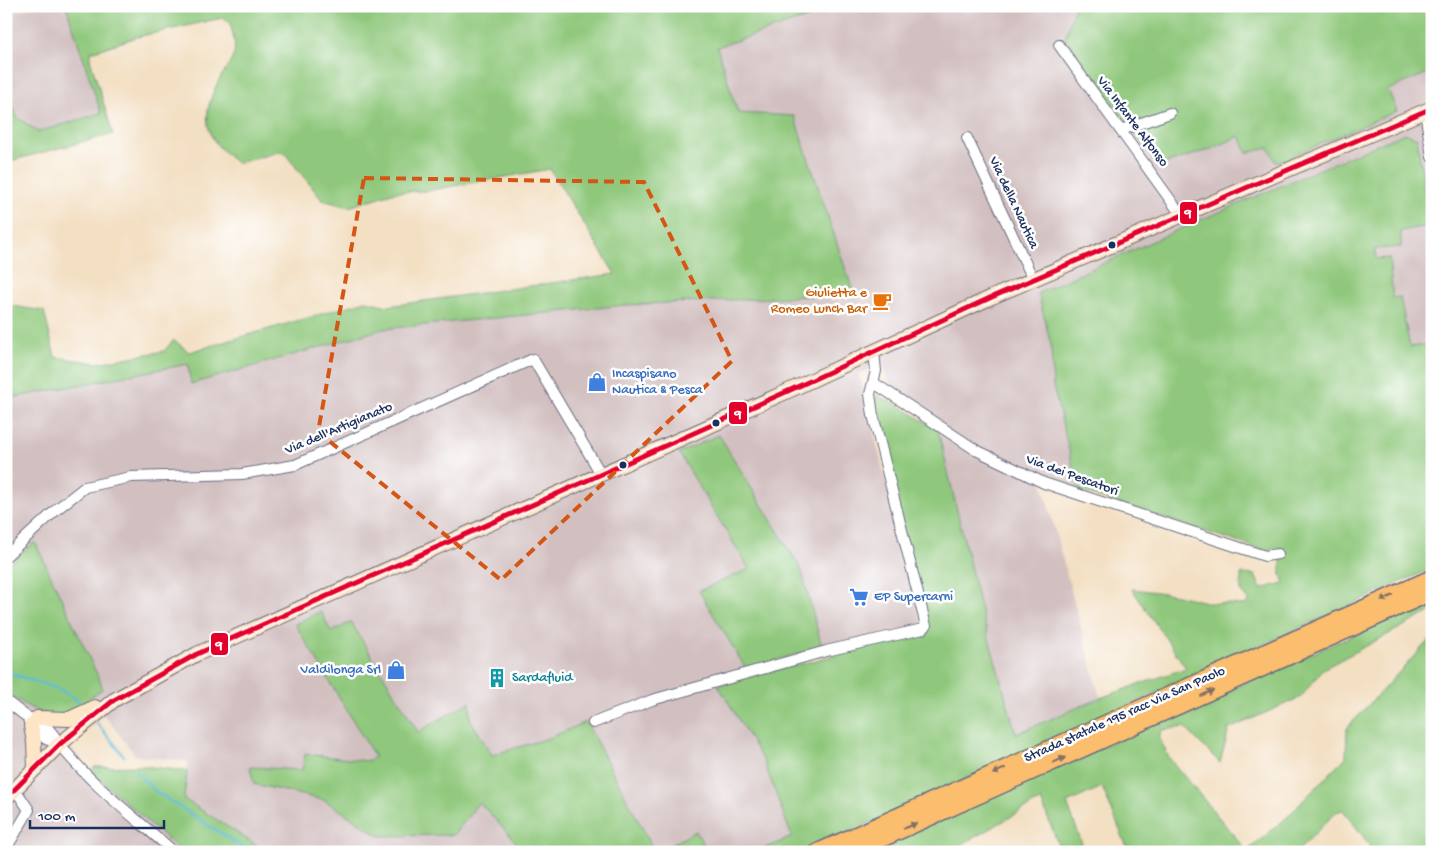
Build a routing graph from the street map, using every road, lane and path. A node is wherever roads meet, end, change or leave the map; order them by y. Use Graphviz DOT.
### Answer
graph roads {
  1 [pos="1059,45"];
  2 [pos="1428,109"];
  3 [pos="1170,113"];
  4 [pos="1121,130"];
  5 [pos="967,138"];
  6 [pos="1432,156"];
  7 [pos="1182,216"];
  8 [pos="1033,279"];
  9 [pos="874,352"];
  10 [pos="874,383"];
  11 [pos="601,474"];
  12 [pos="1278,554"];
  13 [pos="6,556"];
  14 [pos="1432,578"];
  15 [pos="1432,592"];
  16 [pos="115,700"];
  17 [pos="6,701"];
  18 [pos="31,721"];
  19 [pos="593,724"];
  20 [pos="60,744"];
  21 [pos="35,768"];
  22 [pos="11,793"];
  23 [pos="6,849"];
  24 [pos="174,852"];
  25 [pos="818,852"];
  26 [pos="852,852"];
  1 -- 4 [label="street, Via Infante Alfonso"];
  2 -- 6 [label="street"];
  2 -- 7 [label="main road"];
  3 -- 4 [label="street"];
  4 -- 7 [label="street, Via Infante Alfonso"];
  5 -- 8 [label="street, Via della Nautica"];
  7 -- 8 [label="main road"];
  8 -- 9 [label="main road"];
  9 -- 10 [label="street"];
  9 -- 11 [label="main road"];
  10 -- 12 [label="street, Via dei Pescatori"];
  10 -- 19 [label="street"];
  11 -- 13 [label="street, Via dell'Artigianato"];
  11 -- 16 [label="main road"];
  14 -- 25 [label="highway, Strada statale 195 racc Via San Paolo, one-way"];
  26 -- 15 [label="highway, Strada statale 195 racc Via San Paolo, one-way"];
  16 -- 18 [label="main road"];
  16 -- 20 [label="main road"];
  17 -- 18 [label="street"];
  18 -- 20 [label="street"];
  18 -- 21 [label="main road"];
  20 -- 21 [label="main road"];
  20 -- 24 [label="street"];
  21 -- 22 [label="main road"];
  22 -- 23 [label="street"];
}
